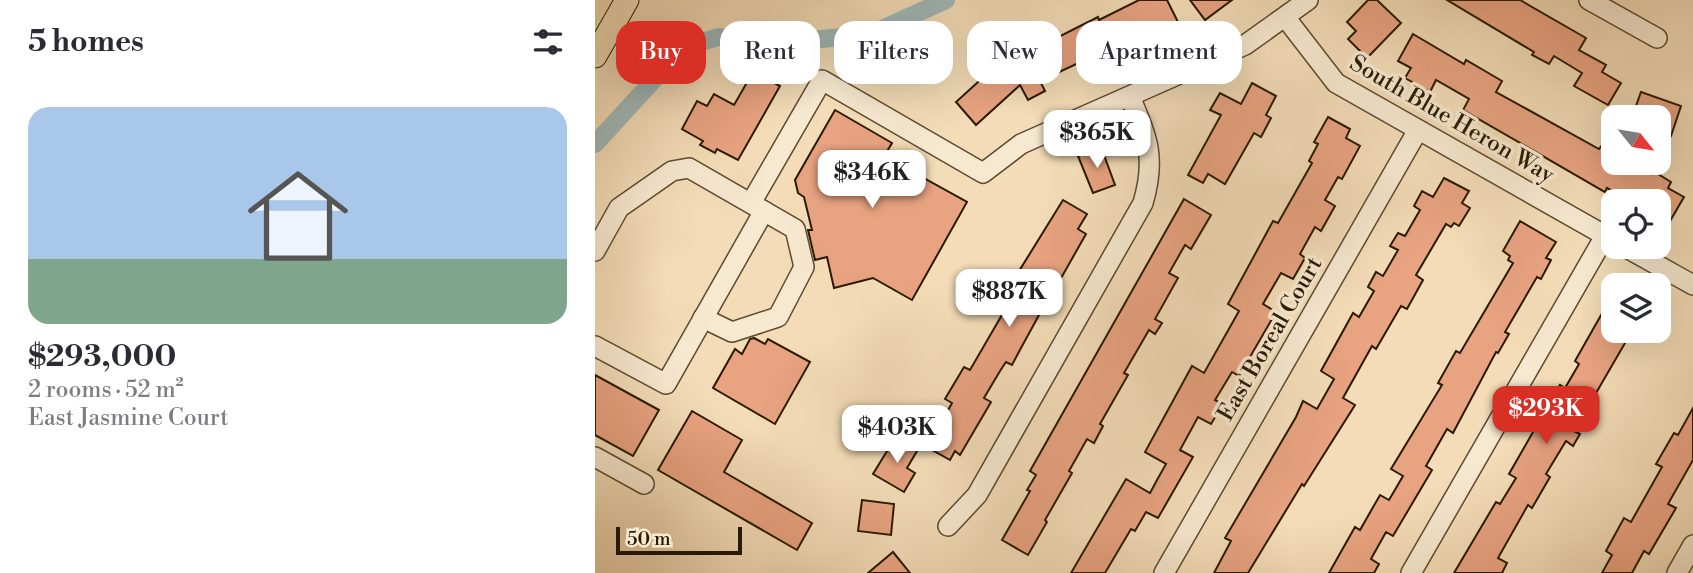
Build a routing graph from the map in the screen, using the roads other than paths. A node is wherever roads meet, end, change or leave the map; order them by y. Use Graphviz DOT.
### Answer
graph roads {
  1 [pos="627,0"];
  2 [pos="1308,0"];
  3 [pos="1589,0"];
  4 [pos="1285,18"];
  5 [pos="1657,38"];
  6 [pos="595,56"];
  7 [pos="1130,97"];
  8 [pos="1418,130"];
  9 [pos="757,207"];
  10 [pos="1601,233"];
  11 [pos="595,251"];
  12 [pos="1601,252"];
  13 [pos="1646,259"];
  14 [pos="1693,285"];
  15 [pos="703,318"];
  16 [pos="595,346"];
  17 [pos="595,457"];
  18 [pos="644,484"];
  19 [pos="948,526"];
  20 [pos="1693,545"];
  21 [pos="1164,573"];
  22 [pos="1411,573"];
  23 [pos="1677,573"];
  1 -- 6 [label="main road"];
  2 -- 4 [label="street"];
  3 -- 5 [label="street"];
  4 -- 7 [label="street"];
  4 -- 8 [label="street, South Blue Heron Way"];
  7 -- 9 [label="street"];
  7 -- 19 [label="street"];
  8 -- 10 [label="street, South Blue Heron Way"];
  8 -- 21 [label="street, East Boreal Court"];
  9 -- 11 [label="street"];
  9 -- 15 [label="street"];
  9 -- 15 [label="street"];
  12 -- 22 [label="street"];
  13 -- 14 [label="street"];
  15 -- 16 [label="street"];
  17 -- 18 [label="street"];
  20 -- 23 [label="street"];
}
